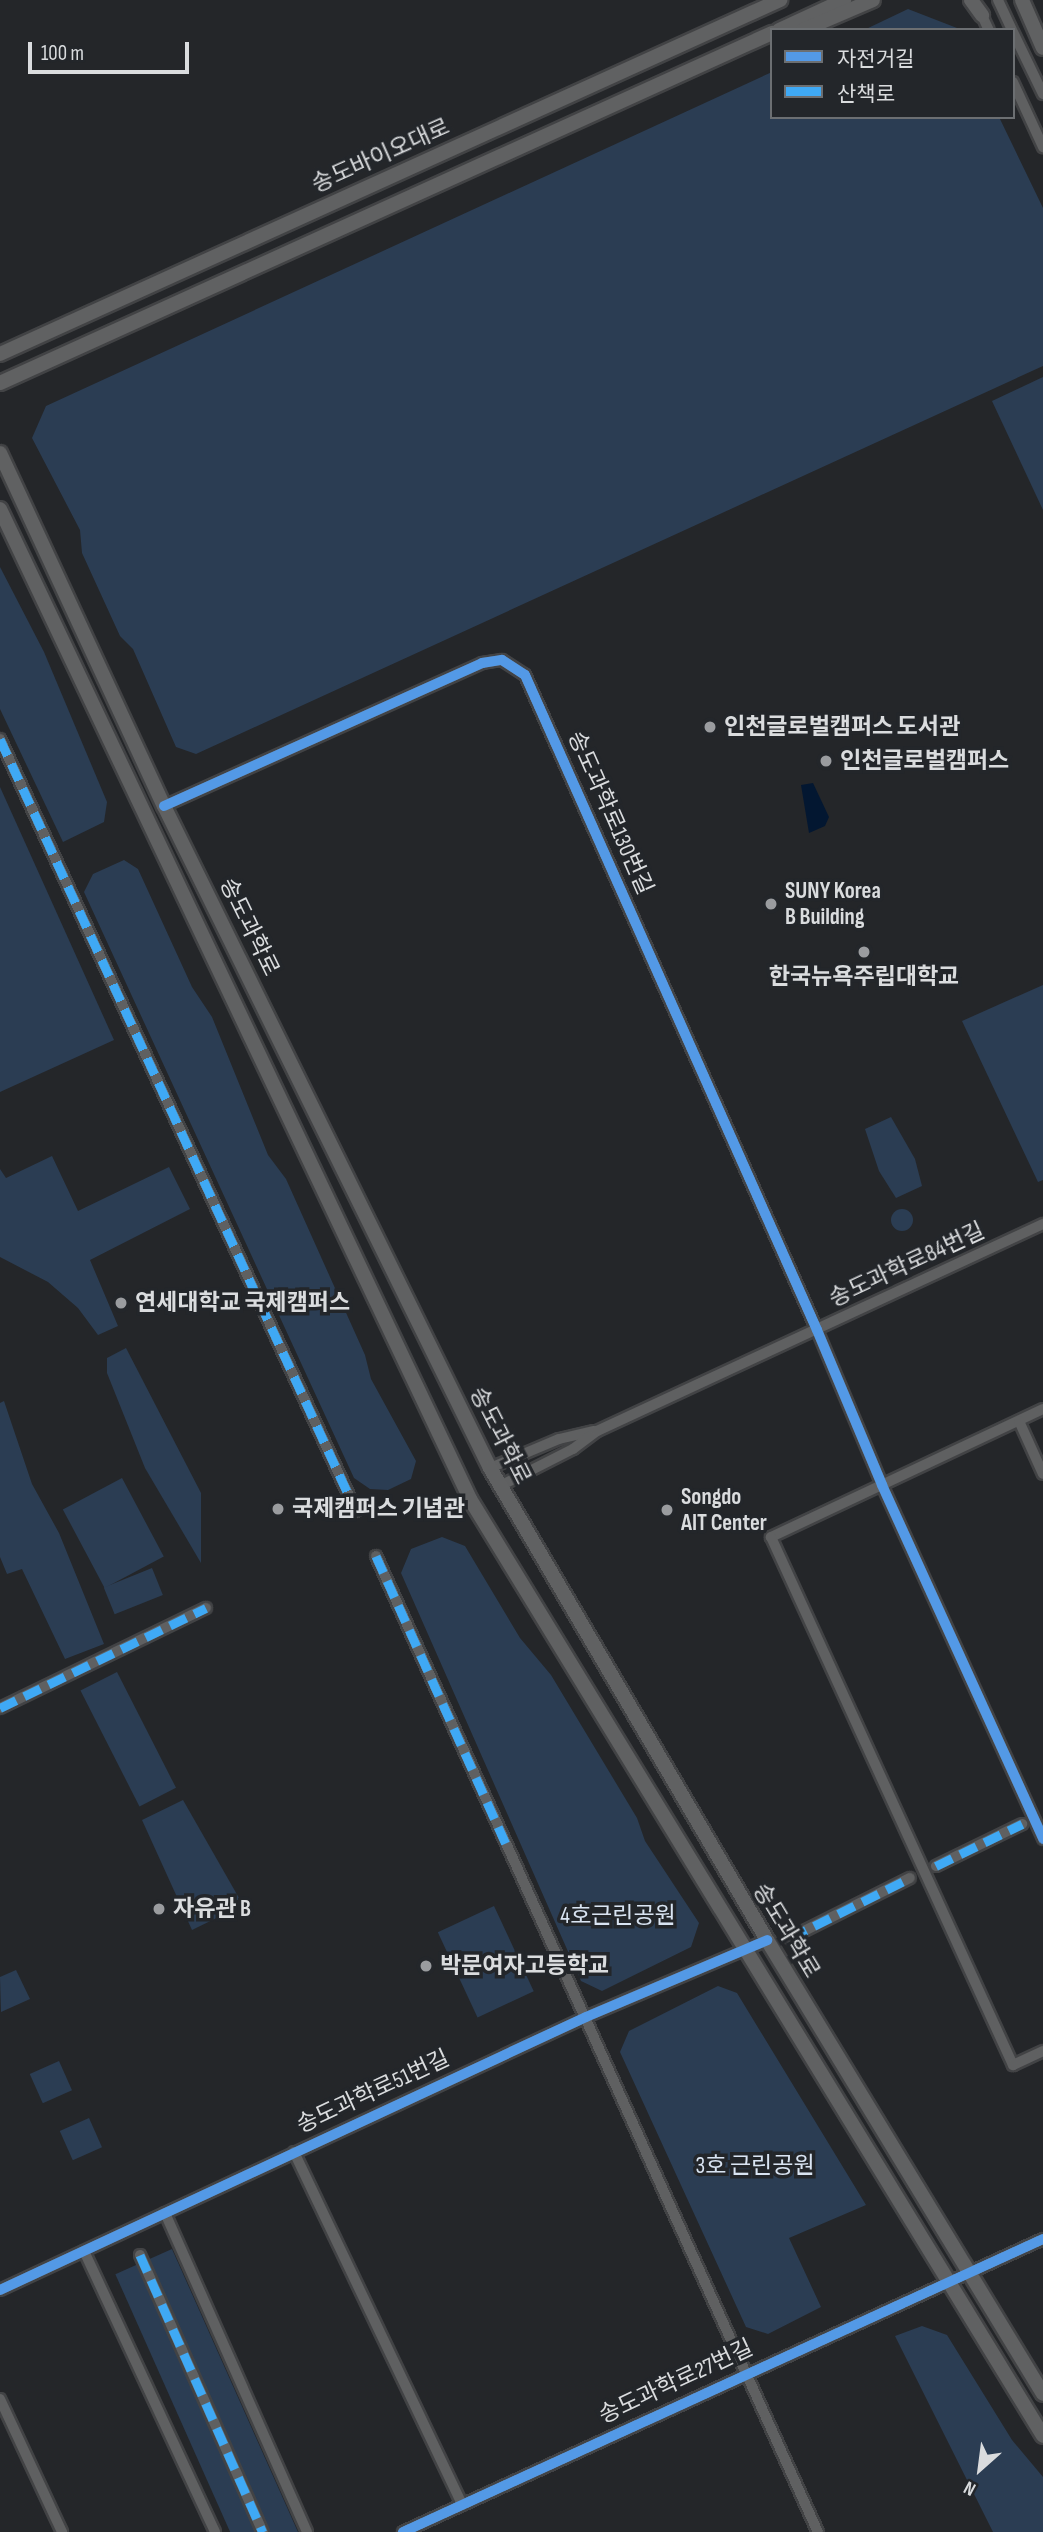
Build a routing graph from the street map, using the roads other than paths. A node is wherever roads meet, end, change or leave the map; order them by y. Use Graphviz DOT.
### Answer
graph roads {
  1 [pos="780,0"];
  2 [pos="844,0"];
  3 [pos="873,0"];
  4 [pos="973,0"];
  5 [pos="998,0"];
  6 [pos="1022,0"];
  7 [pos="982,15"];
  8 [pos="783,28"];
  9 [pos="808,28"];
  10 [pos="988,28"];
  11 [pos="1012,28"];
  12 [pos="770,34"];
  13 [pos="1015,35"];
  14 [pos="770,43"];
  15 [pos="1043,48"];
  16 [pos="727,53"];
  17 [pos="1015,86"];
  18 [pos="1043,94"];
  19 [pos="1043,147"];
  20 [pos="0,354"];
  21 [pos="0,383"];
  22 [pos="0,453"];
  23 [pos="0,509"];
  24 [pos="0,738"];
  25 [pos="164,806"];
  26 [pos="1043,1224"];
  27 [pos="817,1330"];
  28 [pos="1043,1409"];
  29 [pos="1018,1421"];
  30 [pos="597,1431"];
  31 [pos="490,1468"];
  32 [pos="1043,1474"];
  33 [pos="882,1485"];
  34 [pos="500,1486"];
  35 [pos="356,1511"];
  36 [pos="376,1556"];
  37 [pos="206,1608"];
  38 [pos="0,1708"];
  39 [pos="1021,1824"];
  40 [pos="1043,1839"];
  41 [pos="936,1866"];
  42 [pos="910,1878"];
  43 [pos="790,1938"];
  44 [pos="767,1940"];
  45 [pos="745,1949"];
  46 [pos="586,2017"];
  47 [pos="1043,2051"];
  48 [pos="294,2152"];
  49 [pos="165,2213"];
  50 [pos="1043,2239"];
  51 [pos="84,2251"];
  52 [pos="140,2255"];
  53 [pos="970,2274"];
  54 [pos="948,2284"];
  55 [pos="0,2290"];
  56 [pos="744,2372"];
  57 [pos="1043,2394"];
  58 [pos="0,2399"];
  59 [pos="1043,2436"];
  60 [pos="462,2505"];
  61 [pos="62,2532"];
  62 [pos="215,2532"];
  63 [pos="264,2532"];
  64 [pos="307,2532"];
  65 [pos="403,2532"];
  66 [pos="818,2532"];
  1 -- 20 [label="main road, 송도바이오대로"];
  2 -- 8 [label="main road"];
  3 -- 9 [label="main road"];
  4 -- 7 [label="main road"];
  5 -- 11 [label="street"];
  6 -- 15 [label="main road"];
  7 -- 10 [label="street"];
  12 -- 16 [label="main road"];
  13 -- 18 [label="street"];
  14 -- 16 [label="main road"];
  16 -- 21 [label="main road"];
  17 -- 19 [label="street"];
  22 -- 25 [label="main road, 송도과학로"];
  23 -- 45 [label="main road, 송도과학로"];
  24 -- 35 [label="street"];
  25 -- 27 [label="street, 송도과학로130번길"];
  25 -- 31 [label="main road, 송도과학로"];
  26 -- 27 [label="street, 송도과학로84번길"];
  27 -- 30 [label="street, 송도과학로84번길"];
  27 -- 33 [label="street, 송도과학로130번길"];
  28 -- 29 [label="street"];
  29 -- 32 [label="street"];
  29 -- 33 [label="street"];
  30 -- 31 [label="street"];
  30 -- 34 [label="street, 송도과학로84번길"];
  31 -- 34 [label="main road, 송도과학로"];
  33 -- 40 [label="street, 송도과학로130번길"];
  33 -- 47 [label="street"];
  34 -- 44 [label="main road, 송도과학로"];
  36 -- 46 [label="street"];
  37 -- 38 [label="street"];
  39 -- 41 [label="street"];
  42 -- 43 [label="street"];
  44 -- 45 [label="street, 송도과학로51번길"];
  44 -- 53 [label="main road, 송도과학로"];
  45 -- 46 [label="street, 송도과학로51번길"];
  45 -- 54 [label="main road, 송도과학로"];
  46 -- 48 [label="street, 송도과학로51번길"];
  46 -- 56 [label="street"];
  48 -- 49 [label="street, 송도과학로51번길"];
  48 -- 60 [label="street"];
  49 -- 51 [label="street, 송도과학로51번길"];
  49 -- 64 [label="street"];
  50 -- 53 [label="street, 송도과학로27번길"];
  51 -- 55 [label="street, 송도과학로51번길"];
  51 -- 62 [label="street"];
  52 -- 63 [label="street"];
  53 -- 54 [label="street, 송도과학로27번길"];
  53 -- 57 [label="main road, 송도과학로"];
  54 -- 56 [label="street, 송도과학로27번길"];
  54 -- 59 [label="main road, 송도과학로"];
  56 -- 60 [label="street, 송도과학로27번길"];
  56 -- 66 [label="street"];
  58 -- 61 [label="street"];
  60 -- 65 [label="street, 송도과학로27번길"];
}
